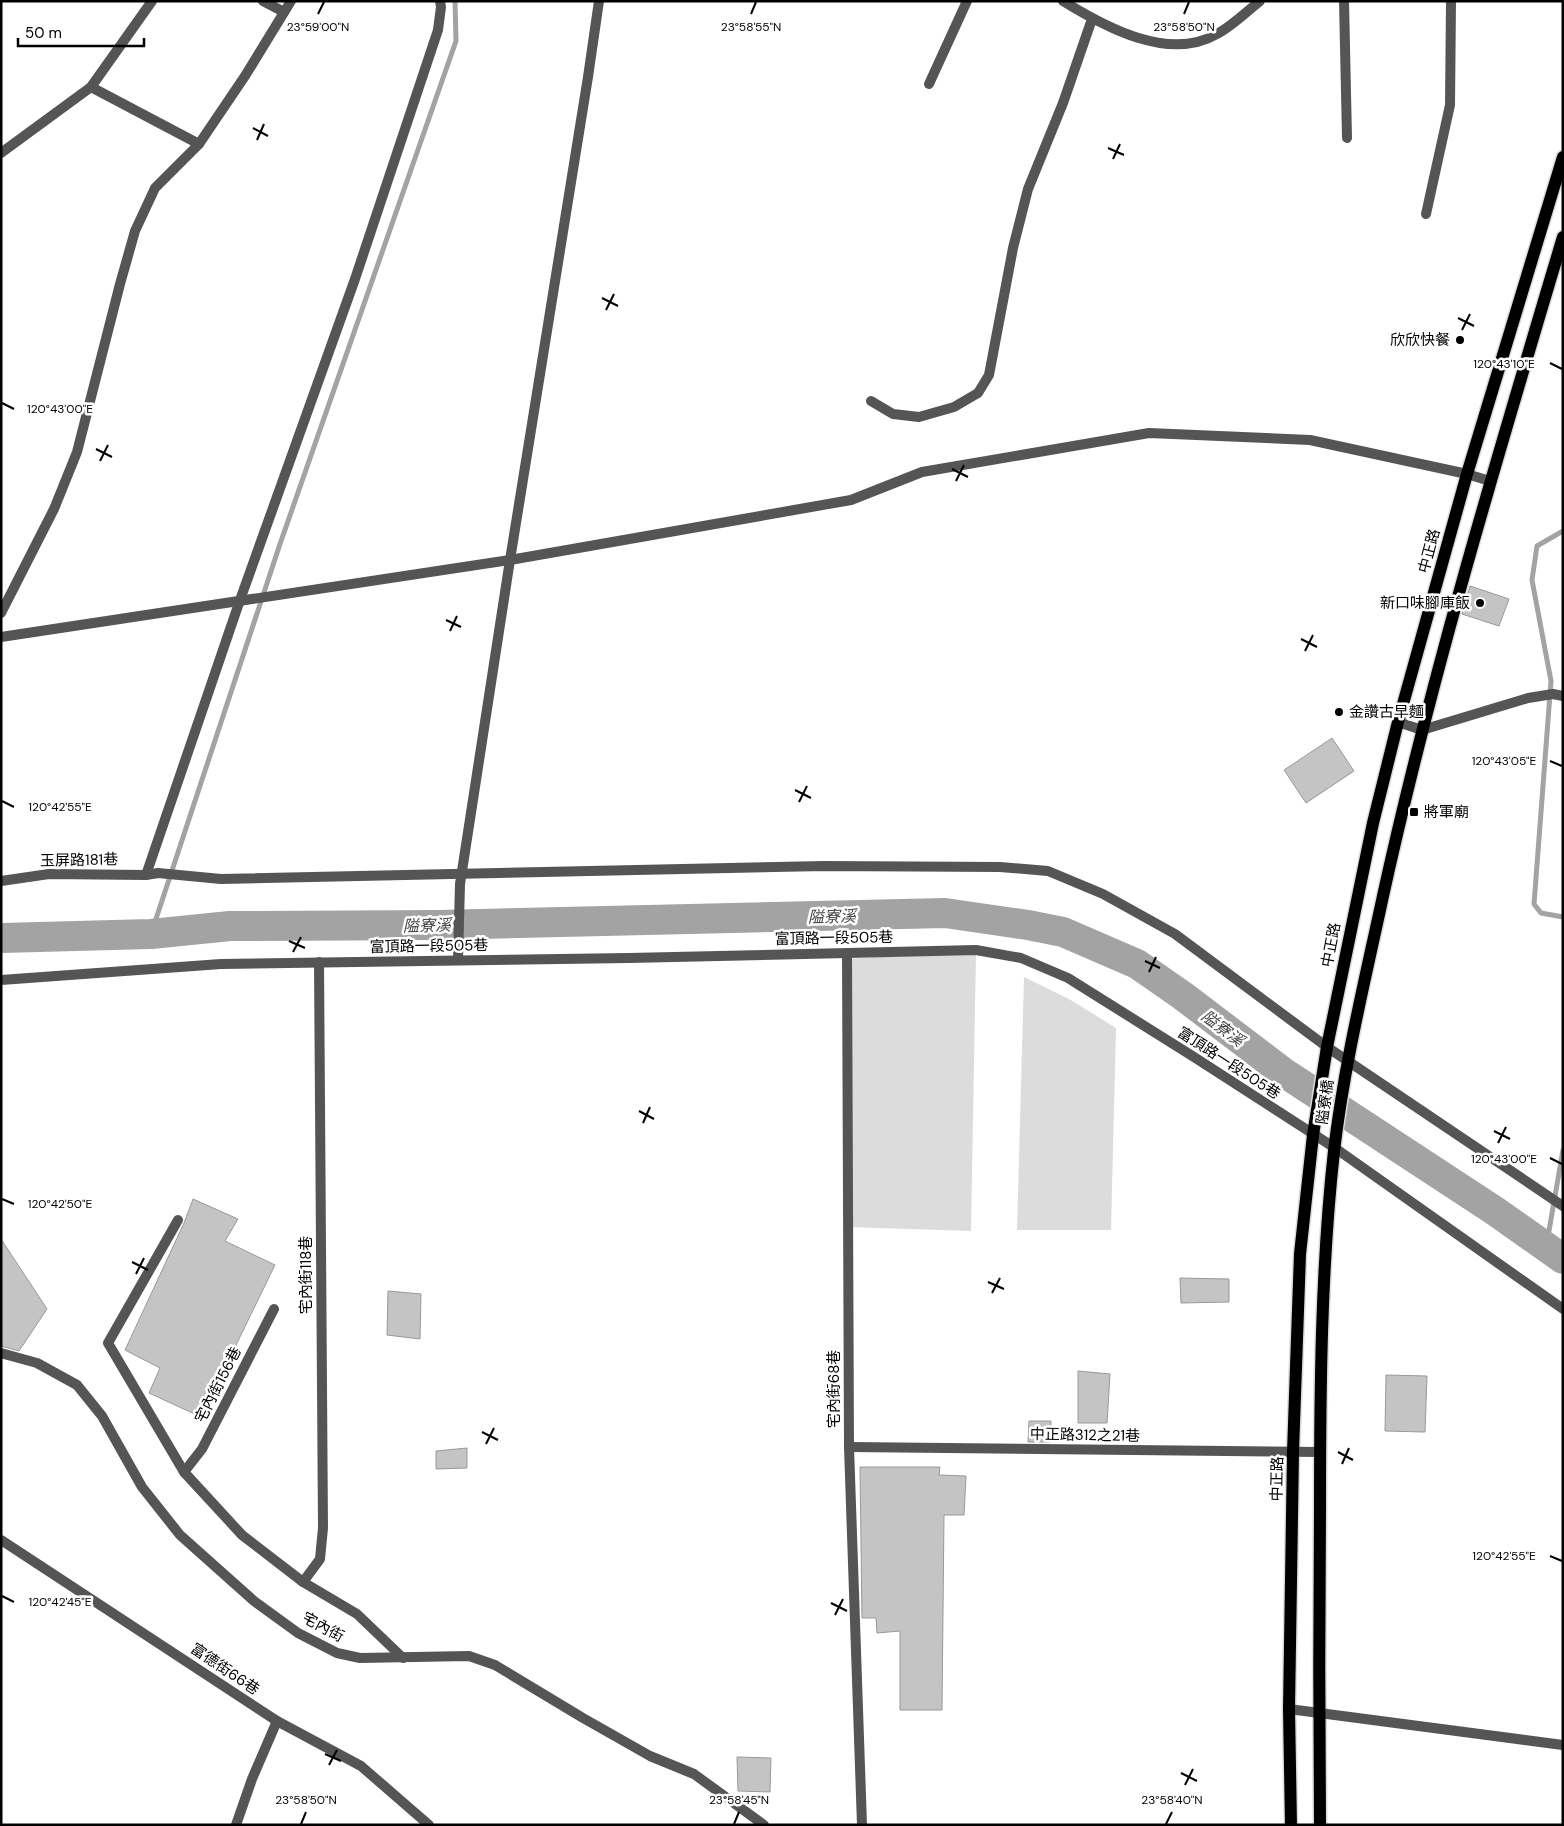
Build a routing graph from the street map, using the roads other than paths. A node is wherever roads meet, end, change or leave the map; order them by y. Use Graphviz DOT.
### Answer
graph roads {
  1 [pos="152,1"];
  2 [pos="263,1"];
  3 [pos="291,1"];
  4 [pos="440,1"];
  5 [pos="599,1"];
  6 [pos="967,1"];
  7 [pos="1063,1"];
  8 [pos="1260,1"];
  9 [pos="1344,1"];
  10 [pos="1451,1"];
  11 [pos="284,12"];
  12 [pos="1092,19"];
  13 [pos="929,84"];
  14 [pos="91,87"];
  15 [pos="1347,138"];
  16 [pos="198,144"];
  17 [pos="1,153"];
  18 [pos="1563,157"];
  19 [pos="1426,214"];
  20 [pos="1563,237"];
  21 [pos="871,401"];
  22 [pos="1467,474"];
  23 [pos="1490,480"];
  24 [pos="510,560"];
  25 [pos="243,600"];
  26 [pos="1,613"];
  27 [pos="1,637"];
  28 [pos="1563,696"];
  29 [pos="1398,722"];
  30 [pos="1422,730"];
  31 [pos="146,875"];
  32 [pos="461,879"];
  33 [pos="1,882"];
  34 [pos="847,953"];
  35 [pos="458,960"];
  36 [pos="319,962"];
  37 [pos="1,980"];
  38 [pos="1327,1047"];
  39 [pos="1347,1060"];
  40 [pos="1313,1135"];
  41 [pos="1335,1148"];
  42 [pos="1563,1206"];
  43 [pos="178,1220"];
  44 [pos="274,1309"];
  45 [pos="1563,1309"];
  46 [pos="1,1353"];
  47 [pos="849,1447"];
  48 [pos="1293,1452"];
  49 [pos="1320,1452"];
  50 [pos="184,1472"];
  51 [pos="1,1540"];
  52 [pos="303,1582"];
  53 [pos="403,1658"];
  54 [pos="1289,1709"];
  55 [pos="1319,1713"];
  56 [pos="277,1721"];
  57 [pos="1563,1745"];
  58 [pos="236,1825"];
  59 [pos="429,1825"];
  60 [pos="764,1825"];
  61 [pos="862,1825"];
  62 [pos="1290,1825"];
  63 [pos="1320,1825"];
  1 -- 14 [label="street"];
  2 -- 11 [label="street"];
  3 -- 11 [label="street"];
  4 -- 25 [label="street"];
  5 -- 24 [label="street"];
  6 -- 13 [label="street"];
  7 -- 12 [label="street"];
  8 -- 12 [label="street"];
  9 -- 15 [label="street"];
  10 -- 19 [label="street"];
  11 -- 16 [label="street"];
  12 -- 21 [label="street"];
  14 -- 16 [label="street"];
  14 -- 17 [label="street"];
  16 -- 26 [label="street"];
  18 -- 22 [label="main road, 中正路"];
  20 -- 23 [label="main road"];
  22 -- 23 [label="street"];
  22 -- 24 [label="street"];
  22 -- 29 [label="main road, 中正路"];
  23 -- 30 [label="main road"];
  24 -- 25 [label="street"];
  24 -- 32 [label="street"];
  25 -- 27 [label="street"];
  25 -- 31 [label="street"];
  28 -- 30 [label="street"];
  29 -- 30 [label="street"];
  29 -- 38 [label="main road, 中正路"];
  30 -- 39 [label="main road"];
  31 -- 32 [label="street, 玉屏路181巷"];
  31 -- 33 [label="street, 玉屏路181巷"];
  32 -- 35 [label="street"];
  32 -- 38 [label="street"];
  34 -- 35 [label="street, 富頂路一段505巷"];
  34 -- 40 [label="street, 富頂路一段505巷"];
  34 -- 47 [label="street, 宅內街68巷"];
  35 -- 36 [label="street, 富頂路一段505巷"];
  36 -- 37 [label="street, 富頂路一段505巷"];
  36 -- 52 [label="street, 宅內街118巷"];
  38 -- 39 [label="street"];
  38 -- 40 [label="main road, 隘寮橋"];
  39 -- 41 [label="main road, 隘寮橋"];
  39 -- 42 [label="street"];
  40 -- 41 [label="street, 富頂路一段505巷"];
  40 -- 48 [label="main road, 中正路"];
  41 -- 45 [label="street, 富頂路一段505巷"];
  41 -- 49 [label="main road"];
  43 -- 50 [label="street"];
  44 -- 50 [label="street, 宅內街156巷"];
  46 -- 53 [label="street, 宅內街"];
  47 -- 48 [label="street, 中正路312之21巷"];
  47 -- 61 [label="street, 宅內街68巷"];
  48 -- 49 [label="street, 中正路312之21巷"];
  48 -- 54 [label="main road, 中正路"];
  49 -- 55 [label="main road"];
  50 -- 52 [label="street"];
  51 -- 56 [label="street, 富德街66巷"];
  52 -- 53 [label="street"];
  53 -- 60 [label="street, 宅內街"];
  54 -- 55 [label="street"];
  54 -- 62 [label="main road, 中正路"];
  55 -- 57 [label="street"];
  55 -- 63 [label="main road"];
  56 -- 58 [label="street"];
  56 -- 59 [label="street, 富德街66巷"];
}
